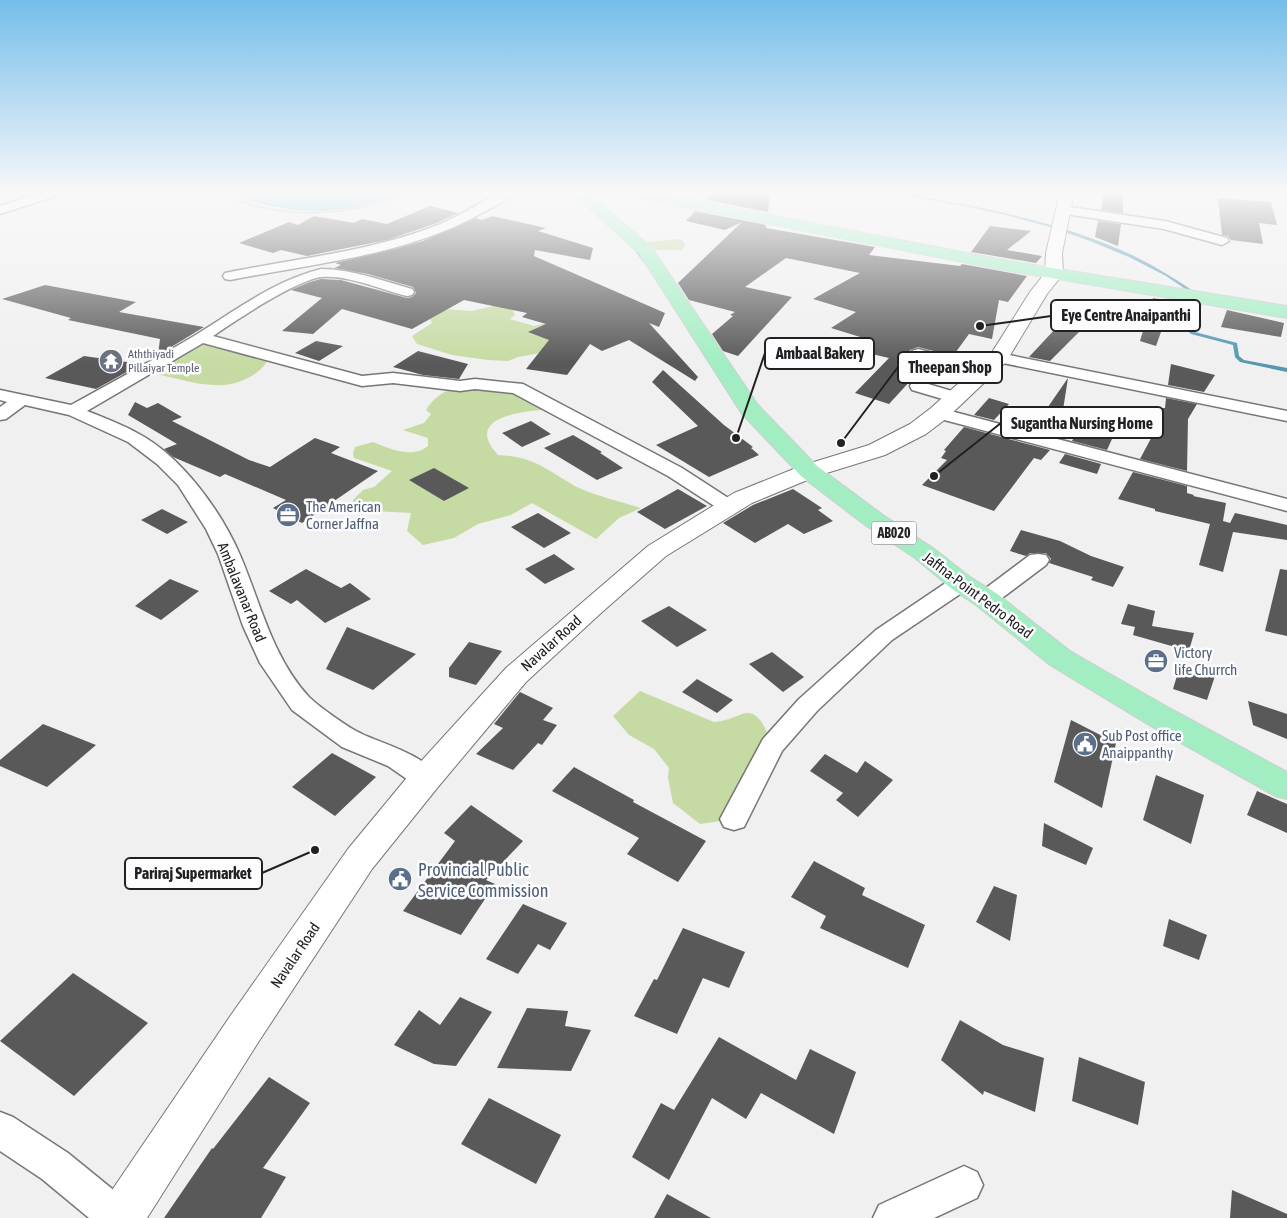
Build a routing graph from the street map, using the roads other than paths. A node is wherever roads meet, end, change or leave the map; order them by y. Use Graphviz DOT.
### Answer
graph roads {
  1 [pos="366,249"];
  2 [pos="644,249"];
  3 [pos="922,249"];
  4 [pos="1055,249"];
  5 [pos="1054,274"];
  6 [pos="230,276"];
  7 [pos="407,292"];
  8 [pos="1287,312"];
  9 [pos="201,338"];
  10 [pos="918,354"];
  11 [pos="992,365"];
  12 [pos="918,386"];
  13 [pos="0,395"];
  14 [pos="956,398"];
  15 [pos="21,400"];
  16 [pos="74,412"];
  17 [pos="939,413"];
  18 [pos="0,415"];
  19 [pos="1287,416"];
  20 [pos="809,471"];
  21 [pos="1287,504"];
  22 [pos="729,507"];
  23 [pos="1038,560"];
  24 [pos="960,583"];
  25 [pos="986,599"];
  26 [pos="426,779"];
  27 [pos="1287,787"];
  28 [pos="734,819"];
  29 [pos="0,1130"];
  30 [pos="964,1185"];
  31 [pos="120,1218"];
  32 [pos="892,1218"];
  1 -- 6 [label="street"];
  2 -- 20 [label="main road, Jaffna-Point Pedro Road / AB020"];
  3 -- 5 [label="main road"];
  4 -- 5 [label="street"];
  5 -- 8 [label="main road"];
  5 -- 11 [label="street, Navalar Road"];
  7 -- 9 [label="street"];
  9 -- 16 [label="street"];
  9 -- 22 [label="street"];
  10 -- 11 [label="street"];
  11 -- 14 [label="street, Navalar Road"];
  11 -- 19 [label="street"];
  12 -- 14 [label="street"];
  13 -- 15 [label="street, Ambalavanar Road"];
  14 -- 17 [label="street, Navalar Road"];
  15 -- 16 [label="street, Ambalavanar Road"];
  15 -- 18 [label="street"];
  16 -- 26 [label="street, Ambalavanar Road"];
  17 -- 20 [label="street, Navalar Road"];
  17 -- 21 [label="street"];
  20 -- 22 [label="street, Navalar Road"];
  20 -- 24 [label="main road, Jaffna-Point Pedro Road / AB020"];
  22 -- 26 [label="street, Navalar Road"];
  23 -- 25 [label="street"];
  24 -- 25 [label="main road, Jaffna-Point Pedro Road / AB020"];
  24 -- 28 [label="street"];
  25 -- 27 [label="main road, Jaffna-Point Pedro Road / AB020"];
  26 -- 31 [label="street, Navalar Road"];
  29 -- 31 [label="street"];
  30 -- 32 [label="street"];
}
